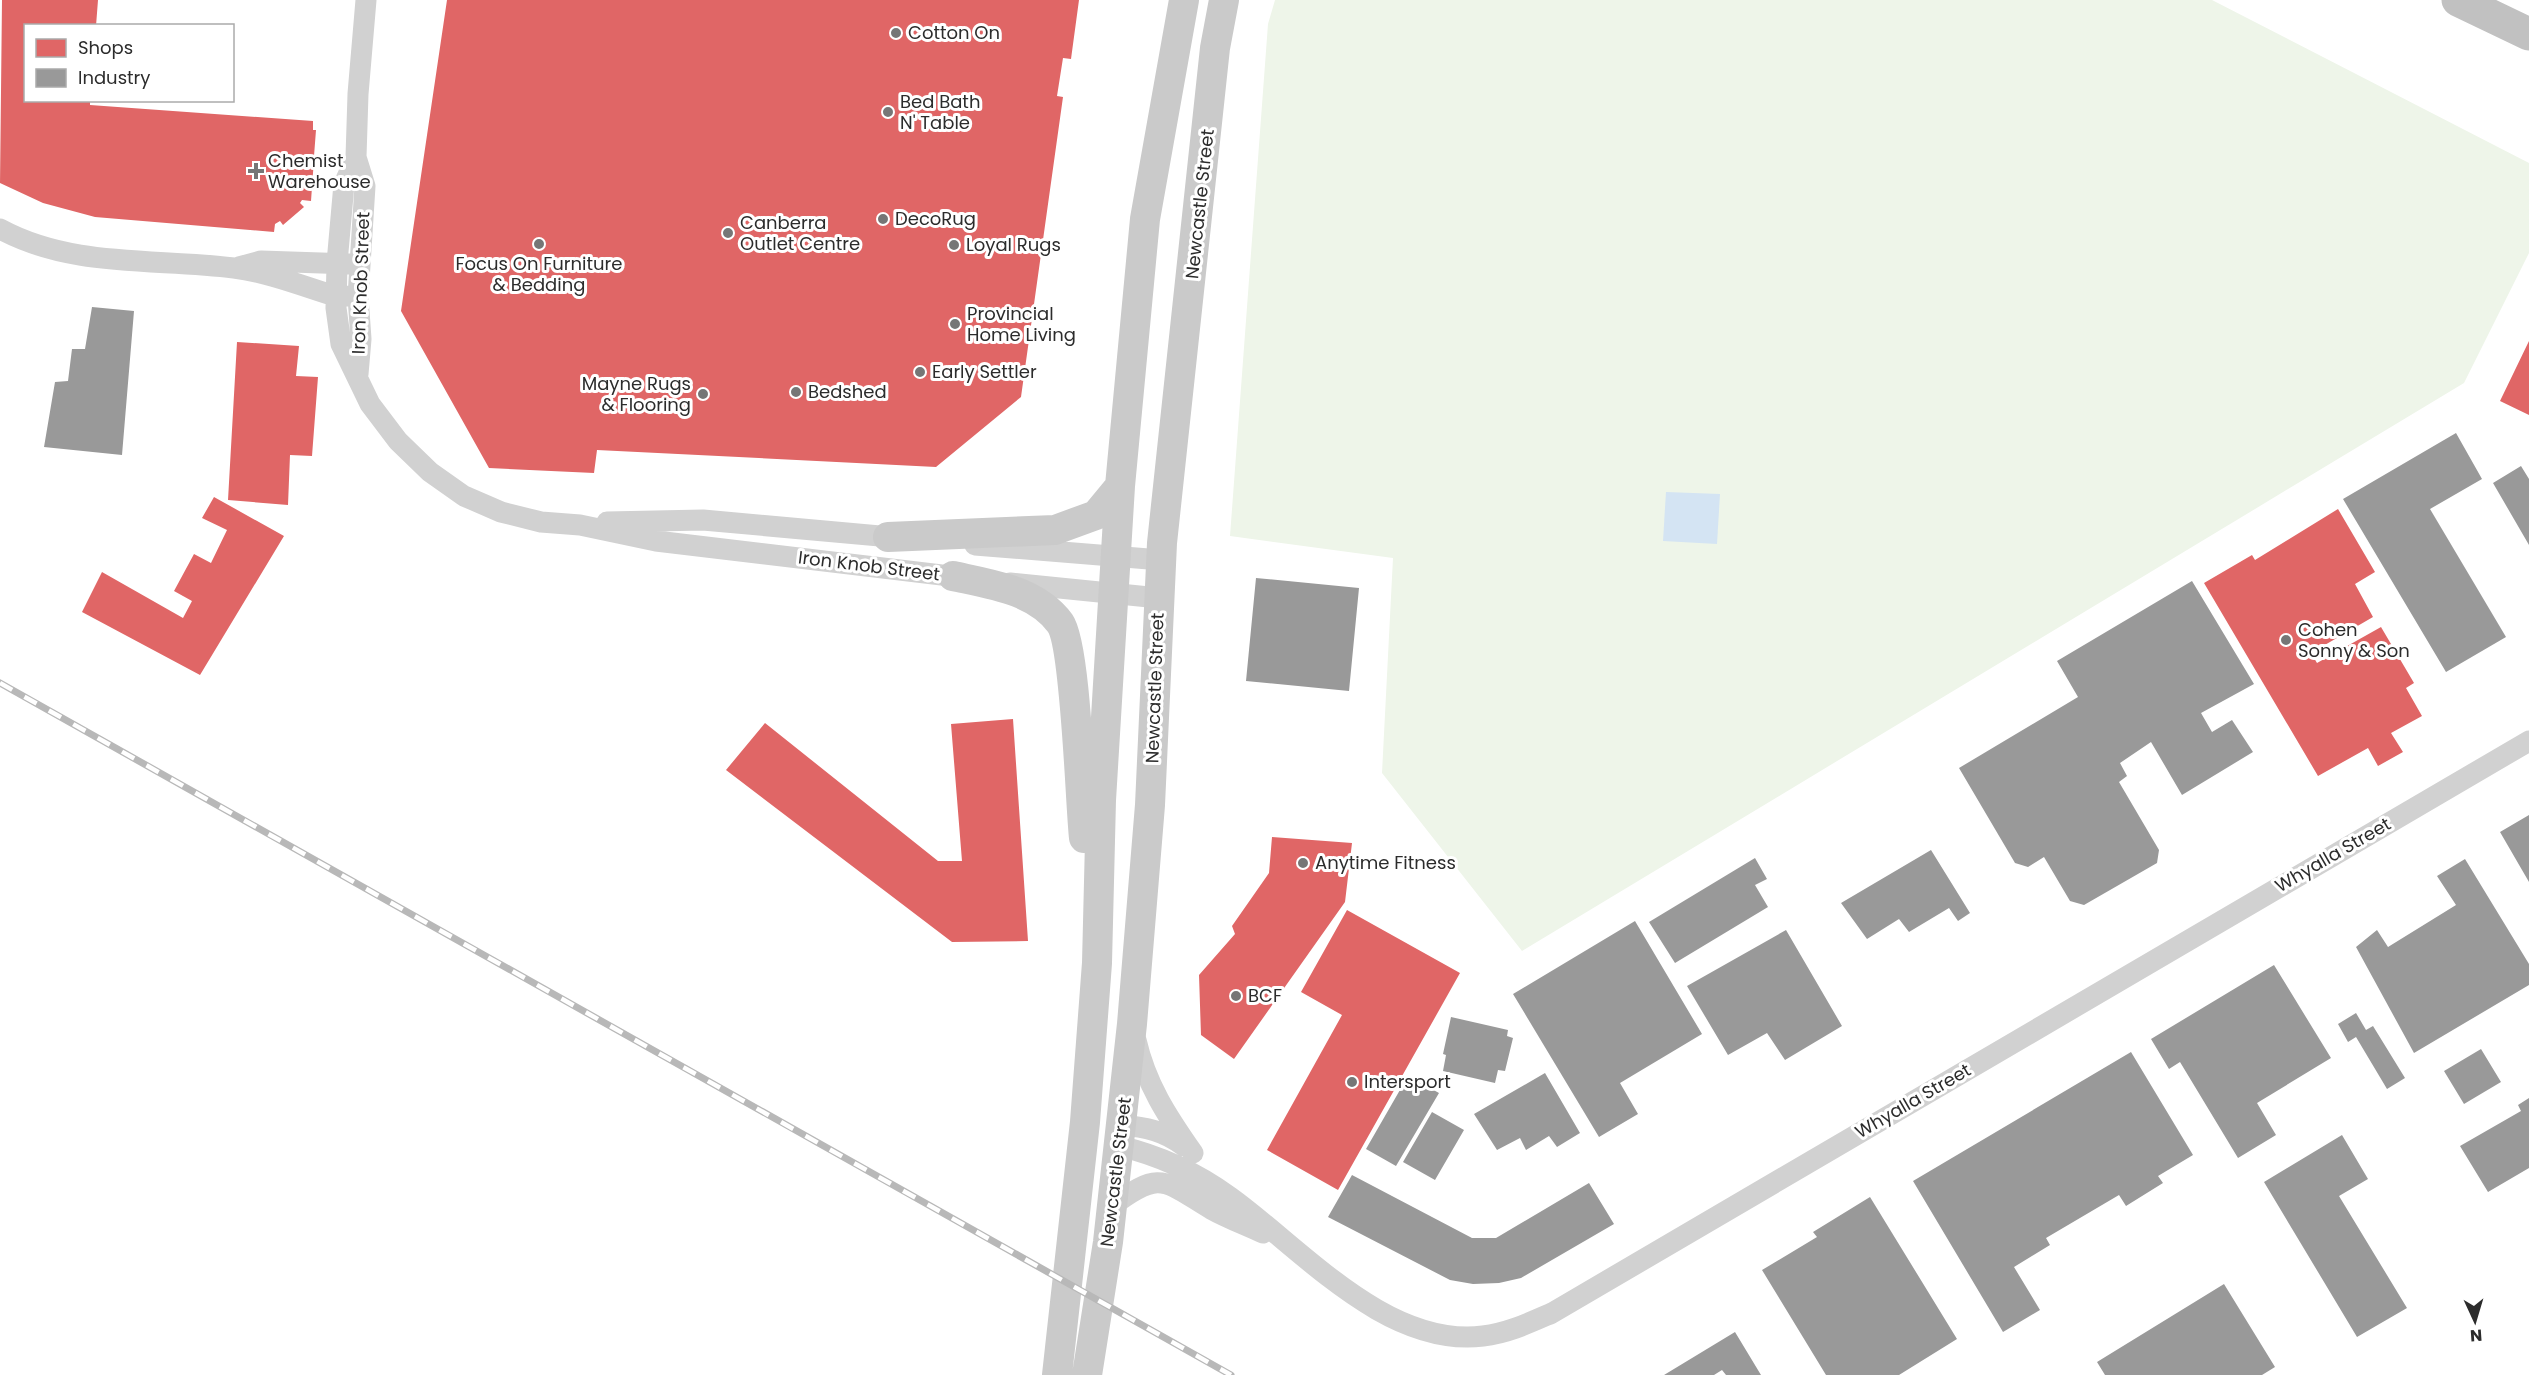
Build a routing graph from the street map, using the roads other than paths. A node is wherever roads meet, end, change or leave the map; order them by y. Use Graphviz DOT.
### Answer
graph roads {
  1 [pos="366,0"];
  2 [pos="1184,0"];
  3 [pos="1224,0"];
  4 [pos="2458,0"];
  5 [pos="2529,34"];
  6 [pos="356,157"];
  7 [pos="0,229"];
  8 [pos="338,263"];
  9 [pos="360,264"];
  10 [pos="236,268"];
  11 [pos="335,296"];
  12 [pos="358,297"];
  13 [pos="358,375"];
  14 [pos="1120,486"];
  15 [pos="580,525"];
  16 [pos="888,537"];
  17 [pos="1115,557"];
  18 [pos="1161,560"];
  19 [pos="953,576"];
  20 [pos="1113,595"];
  21 [pos="1159,598"];
  22 [pos="2529,741"];
  23 [pos="1097,963"];
  24 [pos="1132,1024"];
  25 [pos="1084,1131"];
  26 [pos="1120,1136"];
  27 [pos="1193,1153"];
  28 [pos="1229,1196"];
  29 [pos="1112,1206"];
  30 [pos="1288,1244"];
  31 [pos="1088,1366"];
  32 [pos="1057,1375"];
  1 -- 6 [label="street, Iron Knob Street"];
  2 -- 14 [label="main road, Newcastle Street"];
  3 -- 18 [label="main road, Newcastle Street"];
  4 -- 5 [label="highway"];
  6 -- 8 [label="street, Iron Knob Street"];
  6 -- 9 [label="street, Iron Knob Street"];
  7 -- 10 [label="street"];
  8 -- 9 [label="street"];
  8 -- 10 [label="street"];
  8 -- 11 [label="street, Iron Knob Street"];
  9 -- 12 [label="street, Iron Knob Street"];
  10 -- 11 [label="street"];
  11 -- 12 [label="street"];
  11 -- 13 [label="street, Iron Knob Street"];
  12 -- 13 [label="street, Iron Knob Street"];
  13 -- 15 [label="street, Iron Knob Street"];
  14 -- 16 [label="main road"];
  14 -- 17 [label="main road, Newcastle Street"];
  15 -- 16 [label="street, Iron Knob Street"];
  15 -- 19 [label="street, Iron Knob Street"];
  16 -- 17 [label="street, Iron Knob Street"];
  17 -- 18 [label="street, Iron Knob Street"];
  17 -- 20 [label="main road, Newcastle Street"];
  18 -- 21 [label="main road, Newcastle Street"];
  19 -- 20 [label="street, Iron Knob Street"];
  19 -- 23 [label="main road"];
  20 -- 21 [label="street, Iron Knob Street"];
  20 -- 23 [label="main road, Newcastle Street"];
  21 -- 24 [label="main road, Newcastle Street"];
  22 -- 30 [label="street, Whyalla Street"];
  23 -- 25 [label="main road, Newcastle Street"];
  24 -- 26 [label="main road, Newcastle Street"];
  24 -- 27 [label="street, Whyalla Street"];
  25 -- 26 [label="main road, Whyalla Street"];
  25 -- 32 [label="main road, Newcastle Street"];
  26 -- 27 [label="street, Whyalla Street"];
  26 -- 28 [label="street, Whyalla Street"];
  26 -- 29 [label="main road, Newcastle Street"];
  27 -- 28 [label="street, Whyalla Street"];
  28 -- 30 [label="street, Whyalla Street"];
  29 -- 30 [label="street, Whyalla Street"];
  29 -- 31 [label="main road, Newcastle Street"];
}
